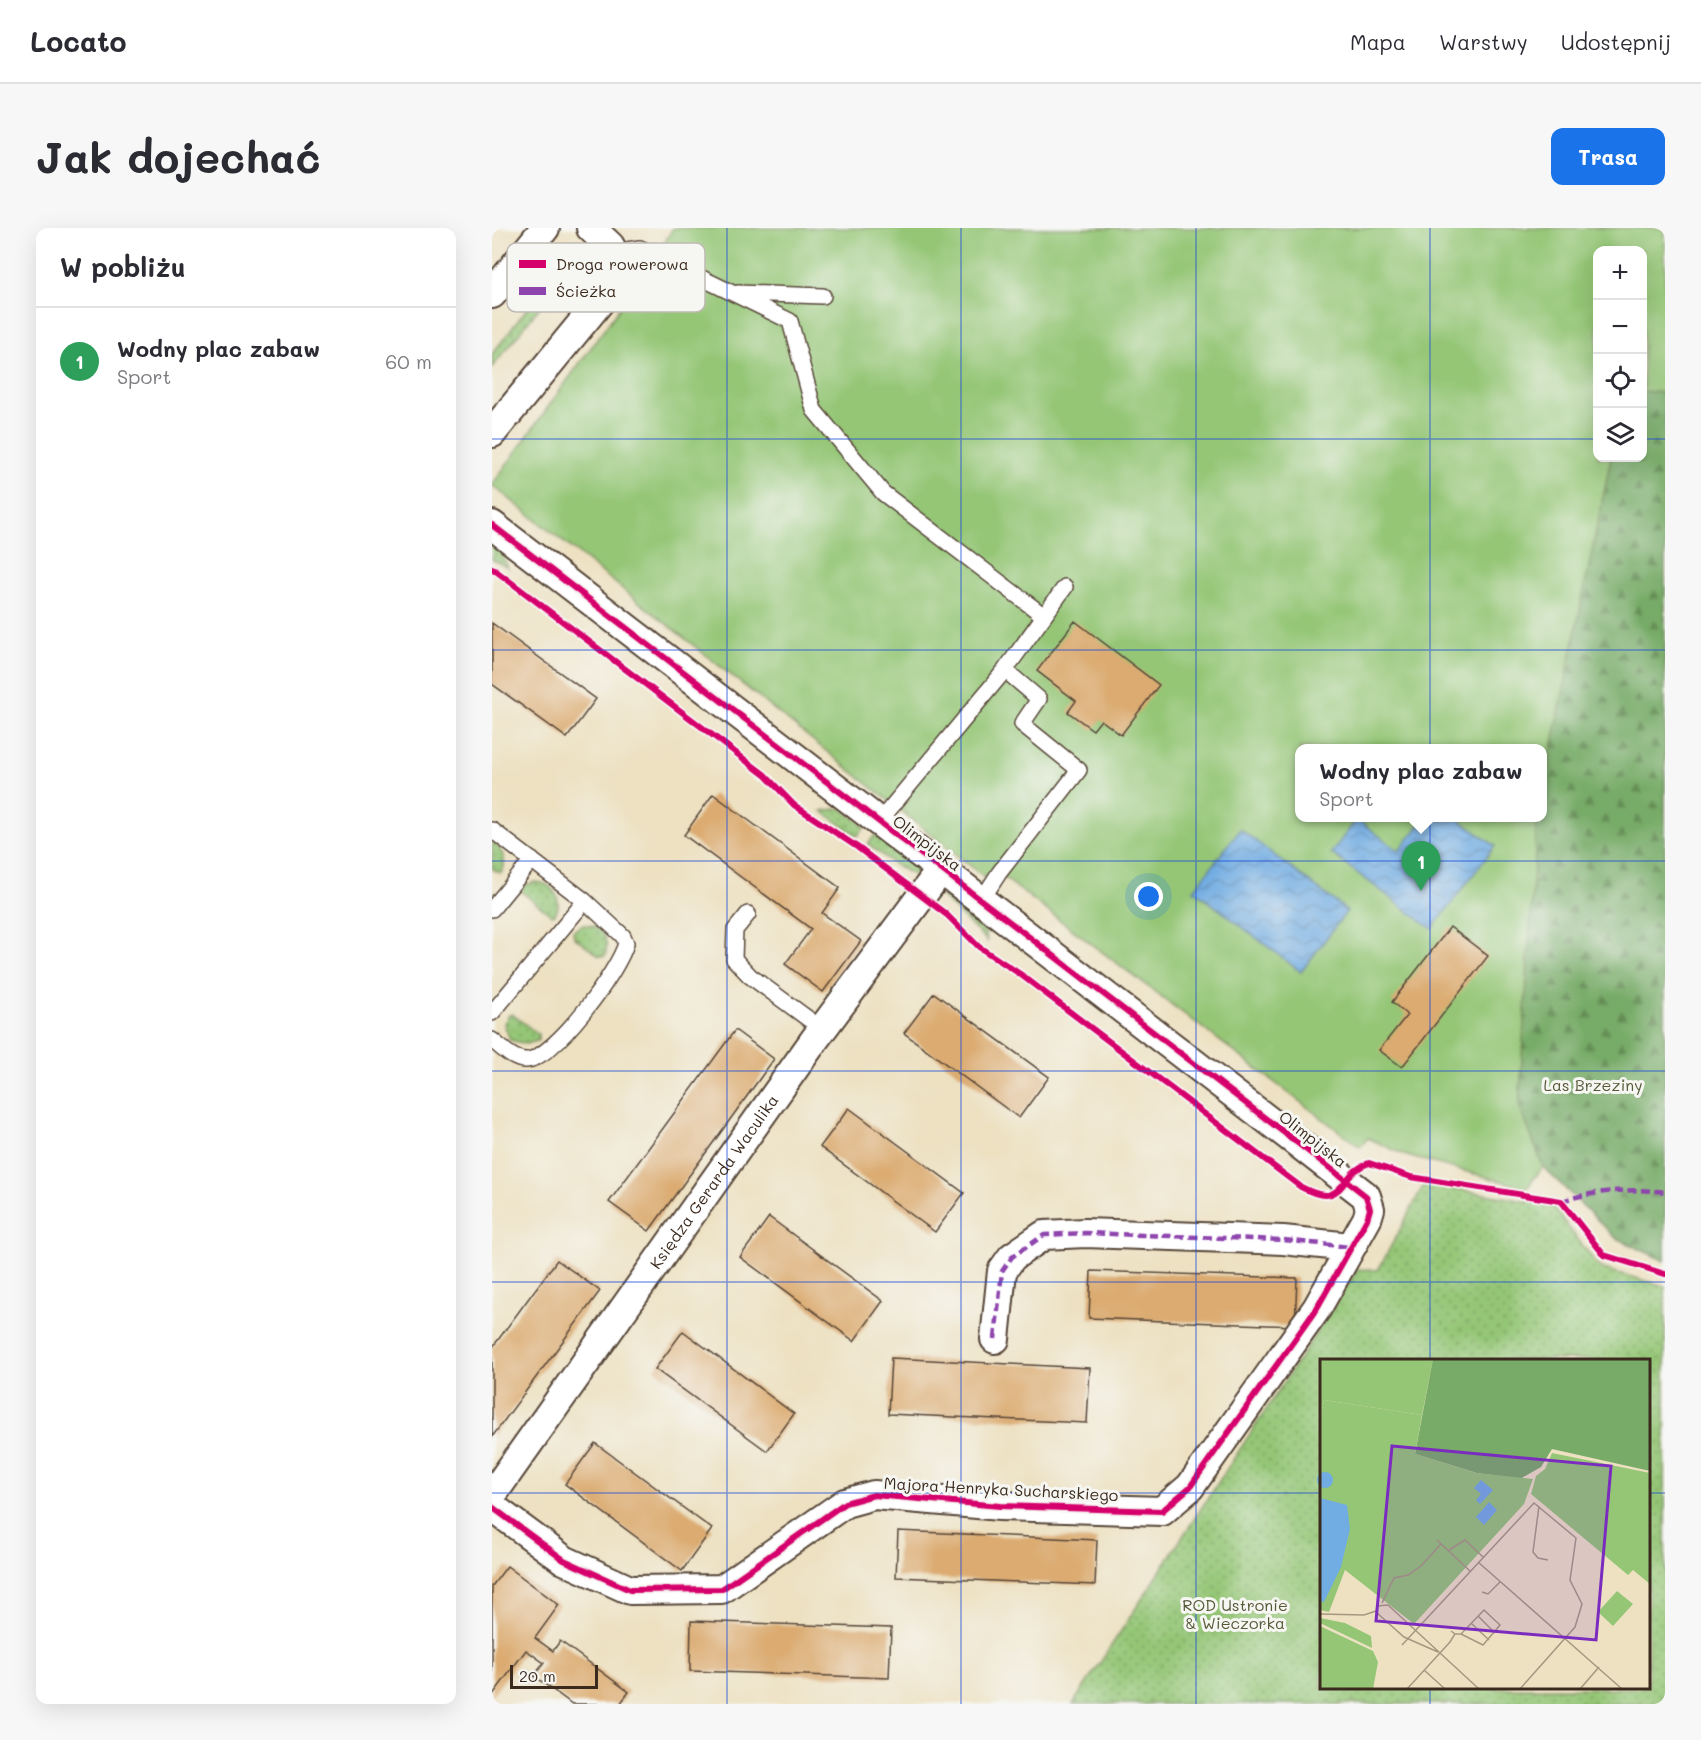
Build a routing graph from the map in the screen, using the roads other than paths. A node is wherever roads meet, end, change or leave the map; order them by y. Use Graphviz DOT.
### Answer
graph roads {
  1 [pos="545,228"];
  2 [pos="591,228"];
  3 [pos="533,243"];
  4 [pos="605,243"];
  5 [pos="507,275"];
  6 [pos="705,280"];
  7 [pos="732,293"];
  8 [pos="492,294"];
  9 [pos="823,296"];
  10 [pos="591,312"];
  11 [pos="492,433"];
  12 [pos="492,525"];
  13 [pos="1065,587"];
  14 [pos="1044,616"];
  15 [pos="1005,670"];
  16 [pos="878,823"];
  17 [pos="492,830"];
  18 [pos="532,860"];
  19 [pos="940,870"];
  20 [pos="585,901"];
  21 [pos="981,901"];
  22 [pos="492,909"];
  23 [pos="748,914"];
  24 [pos="492,1013"];
  25 [pos="822,1029"];
  26 [pos="492,1040"];
  27 [pos="1350,1247"];
  28 [pos="995,1340"];
  29 [pos="492,1496"];
  30 [pos="492,1507"];
  1 -- 3 [label="street"];
  2 -- 4 [label="street"];
  5 -- 8 [label="street"];
  6 -- 7 [label="lane"];
  7 -- 9 [label="lane"];
  7 -- 14 [label="lane"];
  10 -- 11 [label="street"];
  12 -- 16 [label="street, Olimpijska"];
  13 -- 14 [label="lane"];
  14 -- 15 [label="lane"];
  15 -- 16 [label="lane"];
  15 -- 21 [label="lane"];
  16 -- 19 [label="street, Olimpijska"];
  17 -- 18 [label="lane"];
  18 -- 20 [label="lane"];
  18 -- 22 [label="lane"];
  19 -- 21 [label="street, Olimpijska"];
  19 -- 25 [label="street, Księdza Gerarda Waculika"];
  20 -- 24 [label="lane"];
  20 -- 26 [label="lane"];
  21 -- 27 [label="street, Olimpijska"];
  23 -- 25 [label="lane"];
  25 -- 29 [label="street, Księdza Gerarda Waculika"];
  27 -- 28 [label="street"];
  27 -- 30 [label="street, Majora Henryka Sucharskiego"];
}
